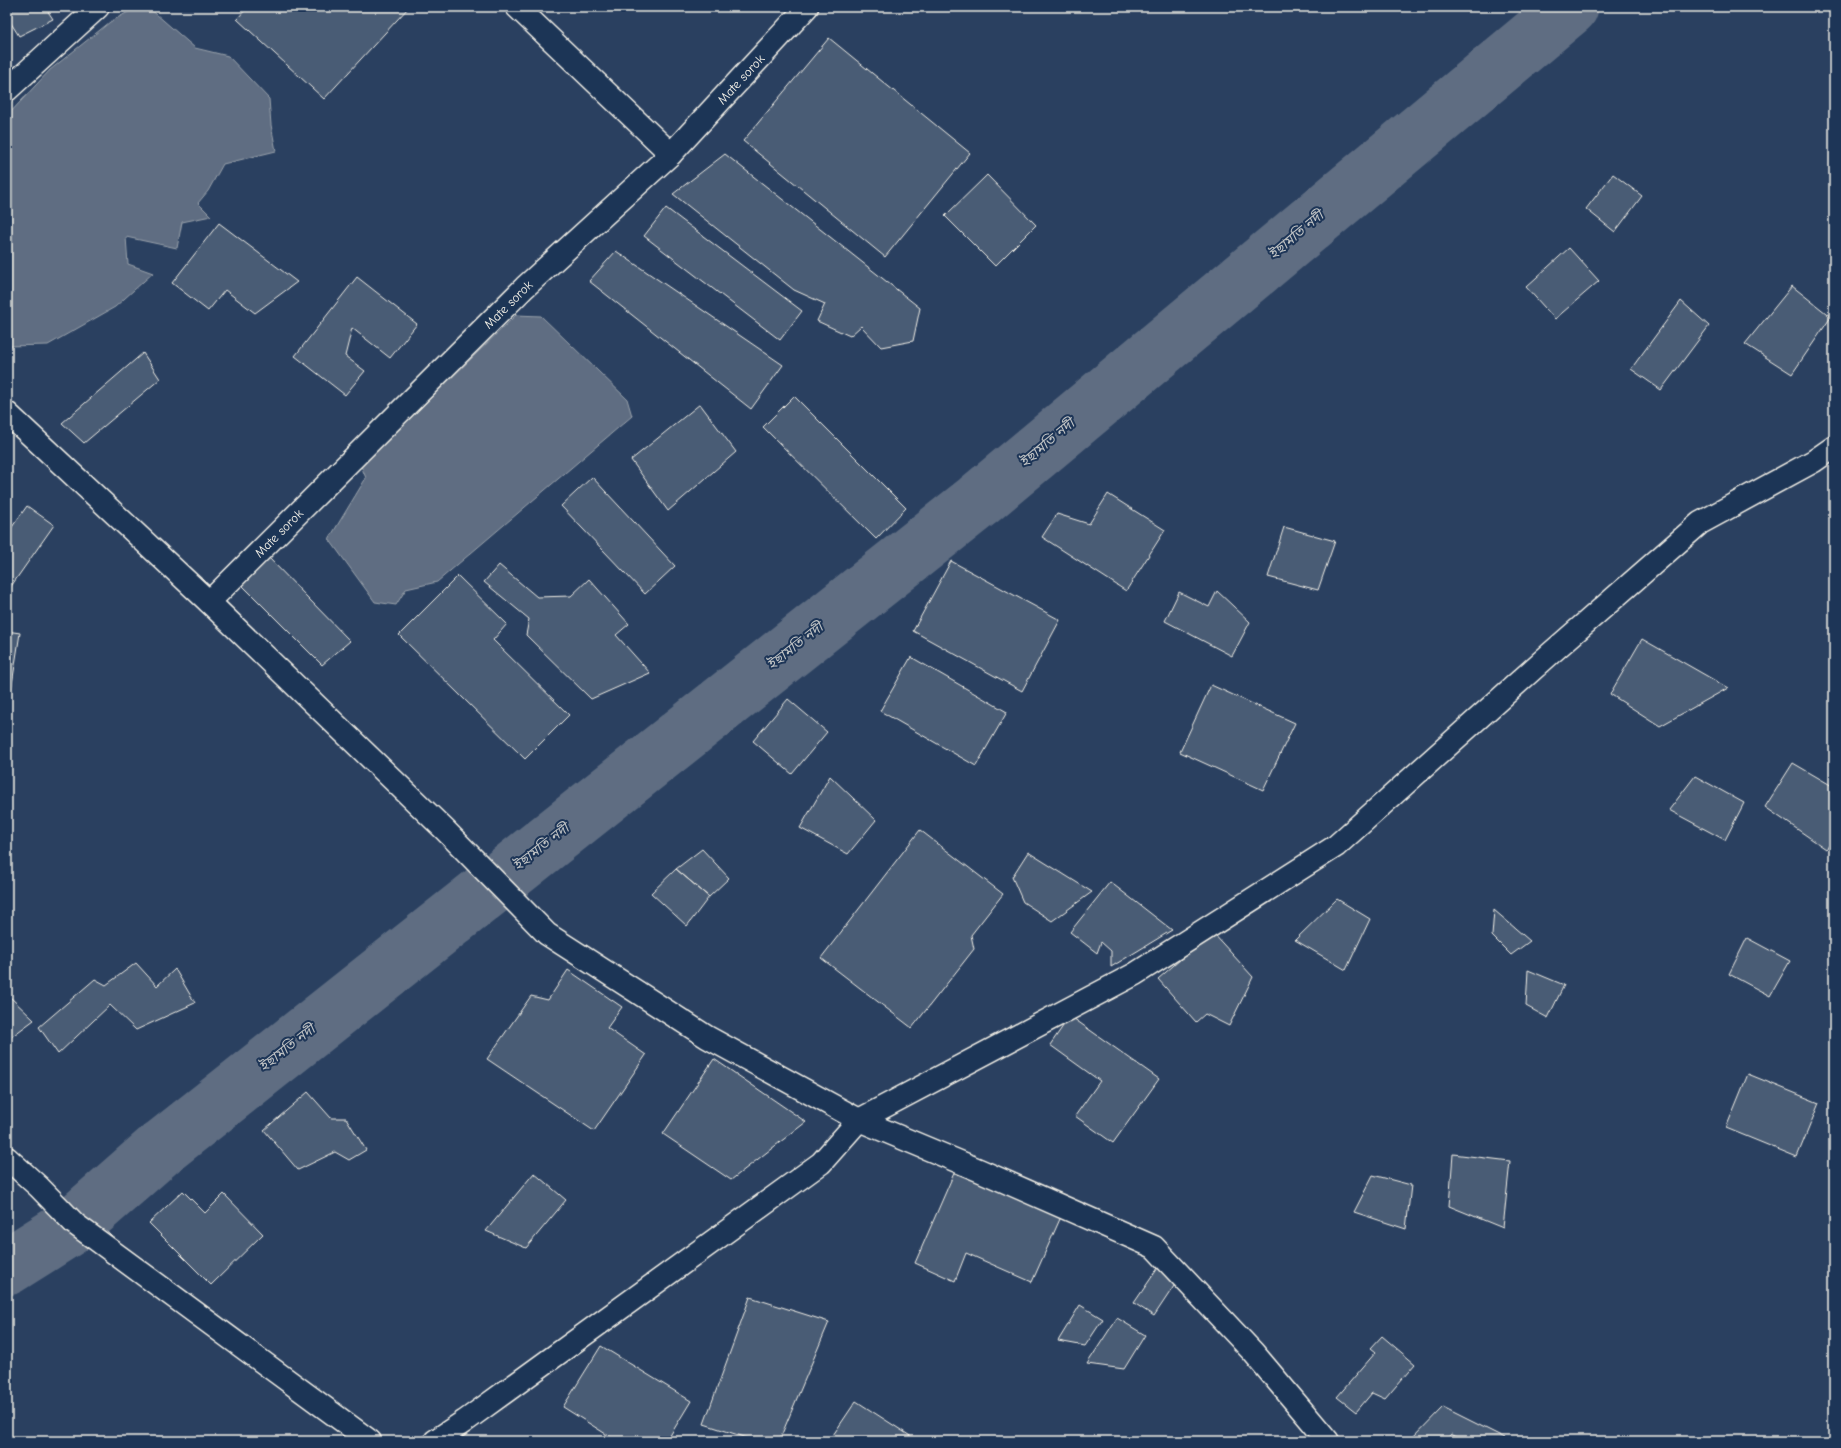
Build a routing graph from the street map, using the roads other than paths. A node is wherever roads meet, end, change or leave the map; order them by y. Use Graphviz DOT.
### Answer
graph roads {
  1 [pos="98,7"];
  2 [pos="517,7"];
  3 [pos="807,7"];
  4 [pos="7,90"];
  5 [pos="671,154"];
  6 [pos="7,413"];
  7 [pos="1834,447"];
  8 [pos="209,602"];
  9 [pos="859,1120"];
  10 [pos="7,1158"];
  11 [pos="370,1441"];
  12 [pos="435,1441"];
  13 [pos="1328,1441"];
  1 -- 4 [label="main road"];
  2 -- 5 [label="main road"];
  3 -- 5 [label="main road, Mate sorok"];
  5 -- 8 [label="main road, Mate sorok"];
  6 -- 8 [label="main road"];
  7 -- 9 [label="main road"];
  8 -- 9 [label="main road"];
  9 -- 12 [label="main road"];
  9 -- 13 [label="main road"];
  10 -- 11 [label="main road"];
}
